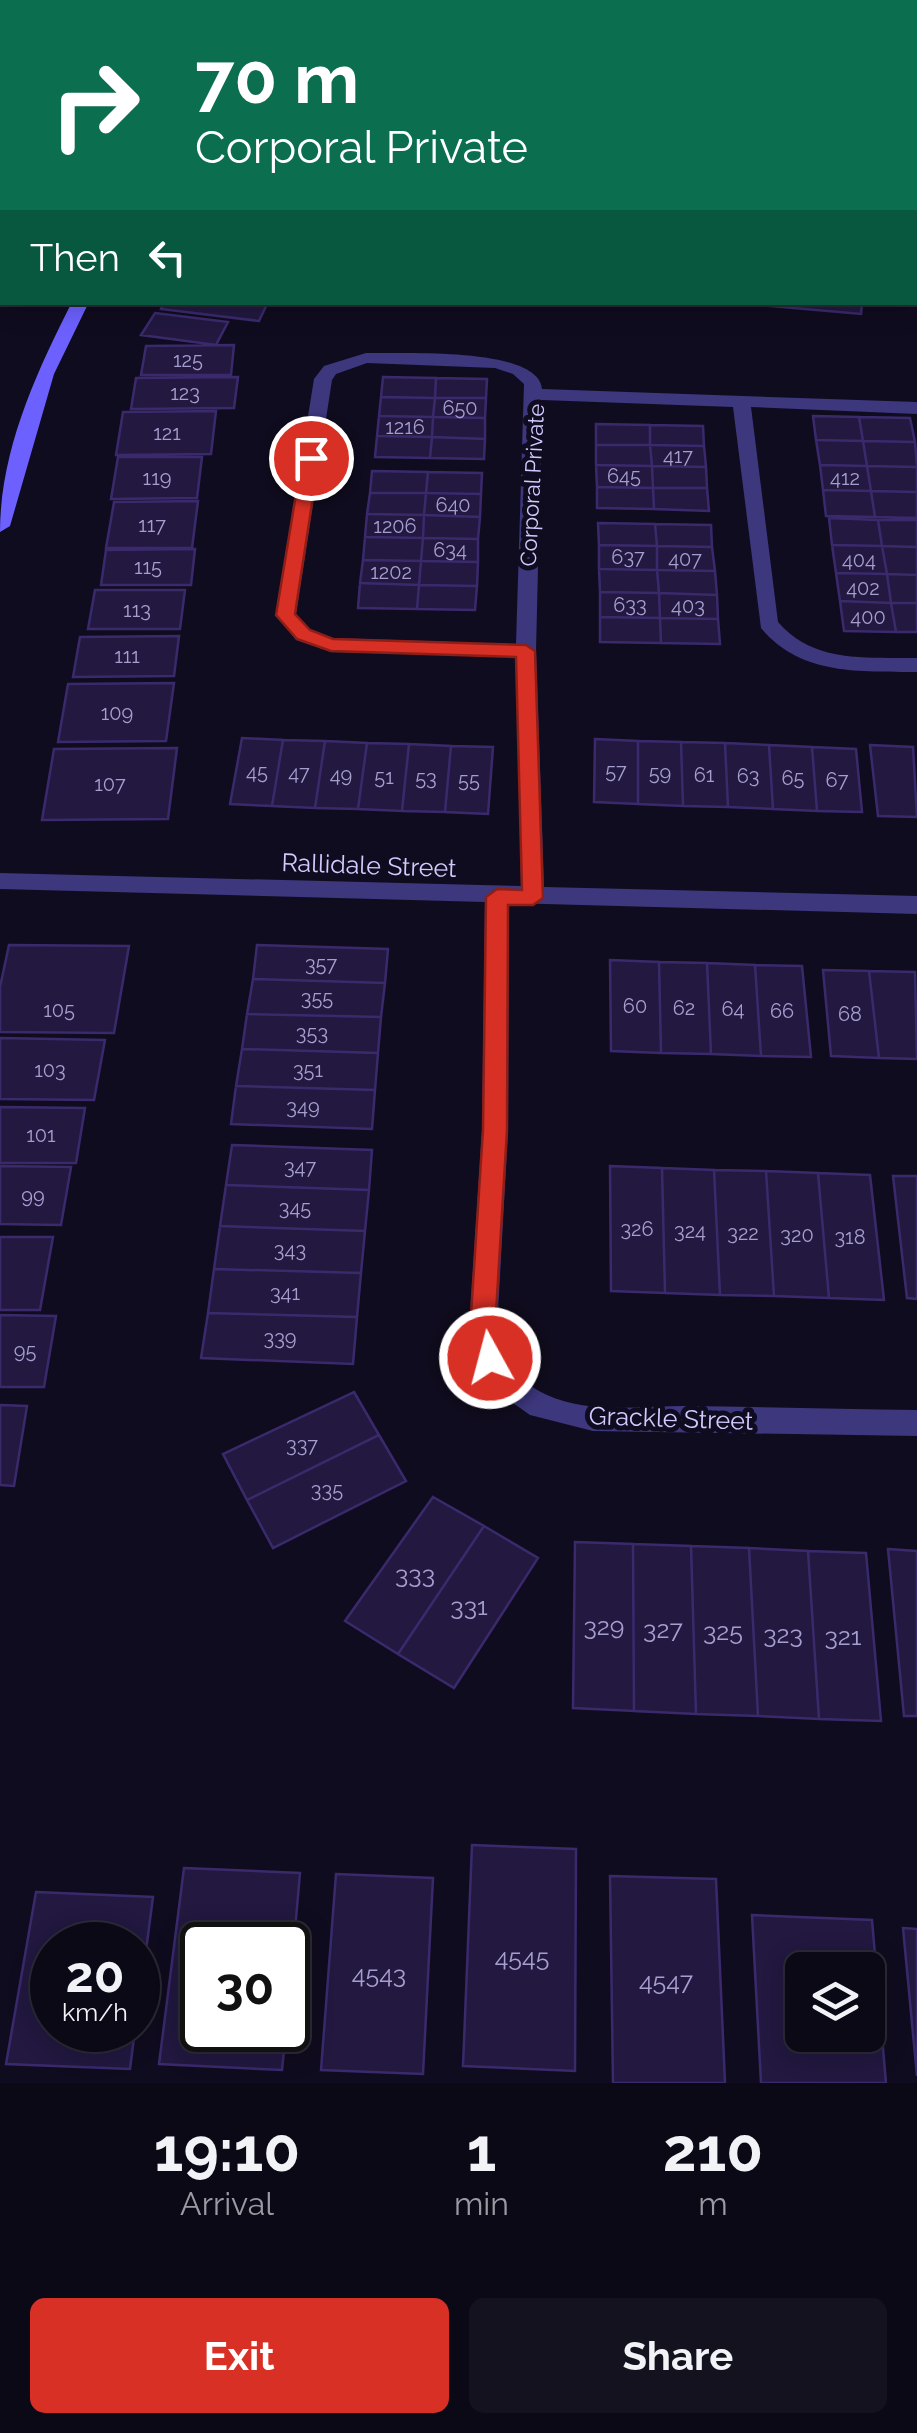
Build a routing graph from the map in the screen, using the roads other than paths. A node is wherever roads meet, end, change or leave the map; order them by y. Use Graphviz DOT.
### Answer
graph roads {
  1 [pos="80,305"];
  2 [pos="533,394"];
  3 [pos="740,401"];
  4 [pos="917,408"];
  5 [pos="0,526"];
  6 [pos="526,651"];
  7 [pos="917,665"];
  8 [pos="0,881"];
  9 [pos="497,897"];
  10 [pos="533,898"];
  11 [pos="917,905"];
  12 [pos="917,1424"];
  1 -- 5 [label="street"];
  2 -- 3 [label="street, Corporal Private"];
  2 -- 6 [label="street, Corporal Private"];
  2 -- 6 [label="street"];
  3 -- 4 [label="street, Corporal Private"];
  3 -- 7 [label="street"];
  6 -- 10 [label="street, Corporal Private"];
  8 -- 9 [label="street, Rallidale Street"];
  9 -- 10 [label="street, Rallidale Street"];
  9 -- 12 [label="street, Grackle Street"];
  10 -- 11 [label="street, Rallidale Street"];
}
